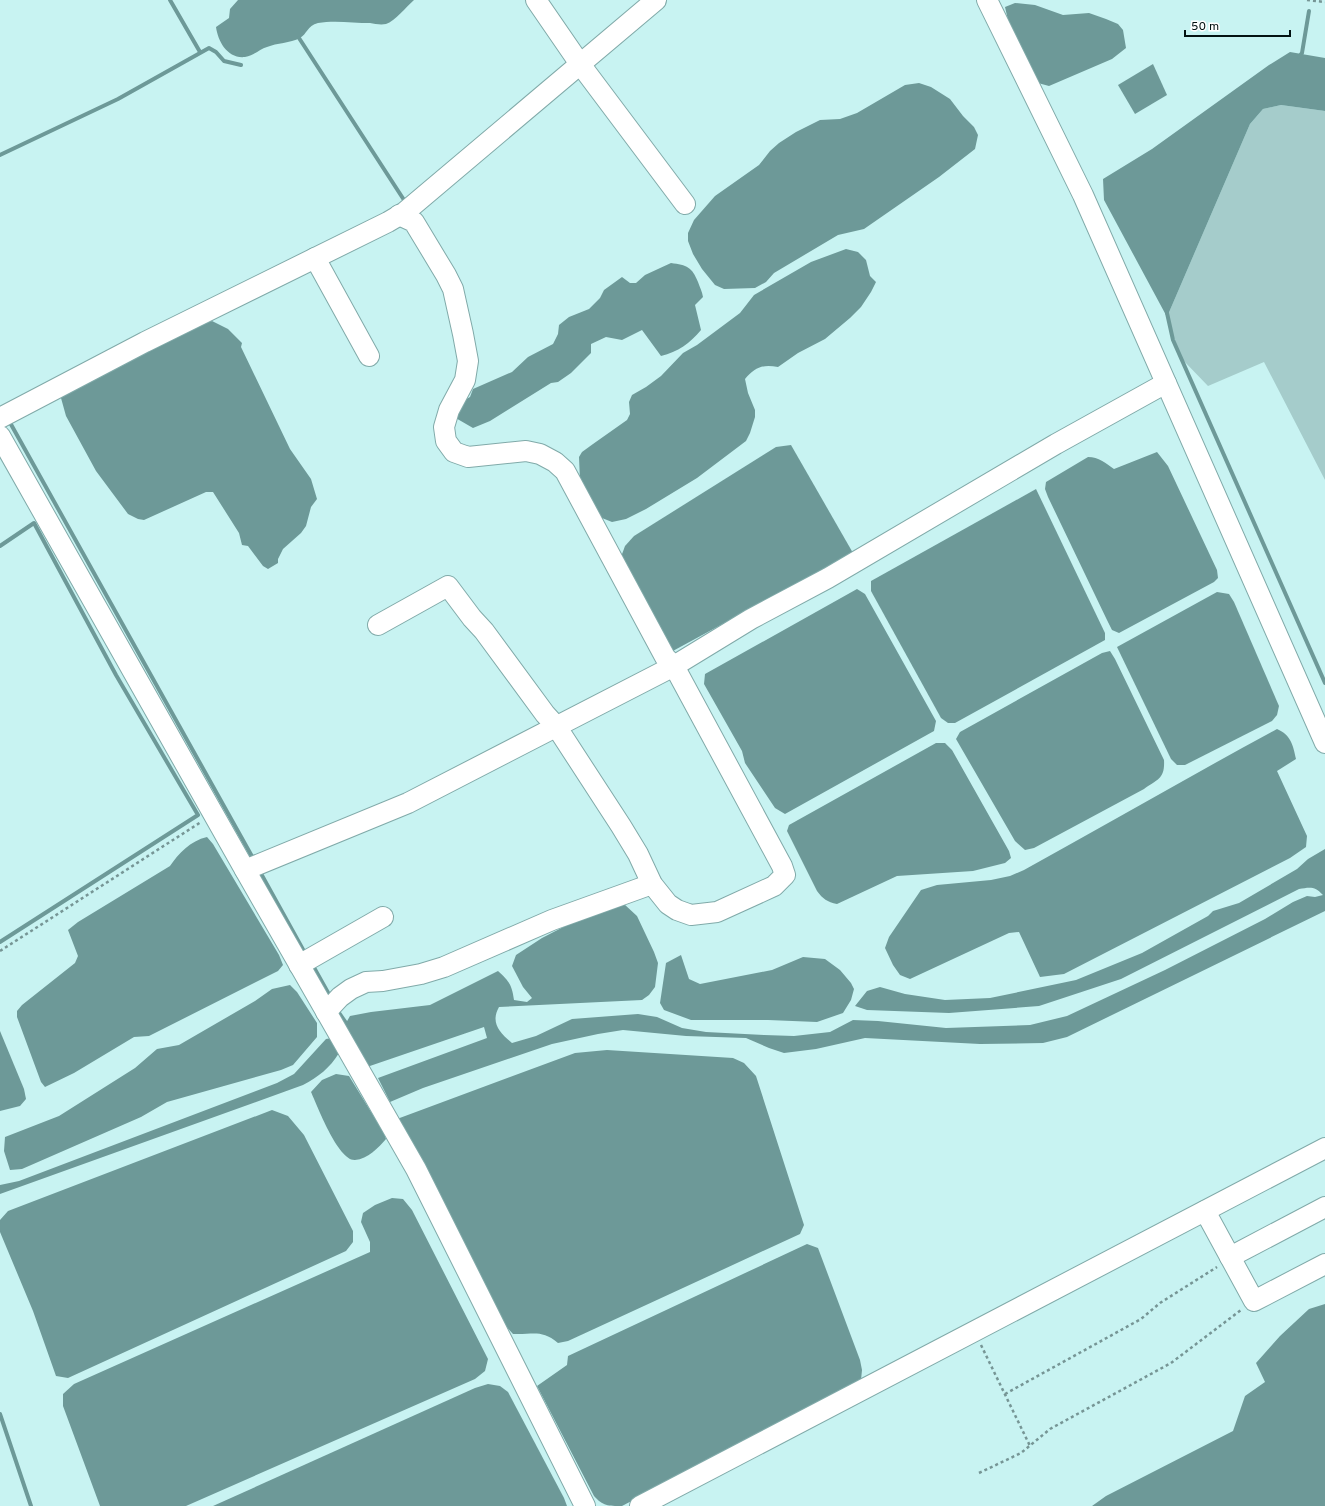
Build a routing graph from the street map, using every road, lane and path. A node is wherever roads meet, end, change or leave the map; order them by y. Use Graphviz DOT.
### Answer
graph roads {
  1 [pos="536,0"];
  2 [pos="656,0"];
  3 [pos="987,0"];
  4 [pos="1307,0"];
  5 [pos="1325,2"];
  6 [pos="580,64"];
  7 [pos="685,204"];
  8 [pos="399,215"];
  9 [pos="315,258"];
  10 [pos="369,356"];
  11 [pos="1166,383"];
  12 [pos="0,418"];
  13 [pos="0,436"];
  14 [pos="378,625"];
  15 [pos="674,666"];
  16 [pos="556,726"];
  17 [pos="1325,743"];
  18 [pos="213,814"];
  19 [pos="245,870"];
  20 [pos="652,884"];
  21 [pos="383,916"];
  22 [pos="0,951"];
  23 [pos="299,965"];
  24 [pos="326,1012"];
  25 [pos="1325,1148"];
  26 [pos="1325,1208"];
  27 [pos="1205,1211"];
  28 [pos="1230,1257"];
  29 [pos="1325,1264"];
  30 [pos="1254,1301"];
  31 [pos="974,1331"];
  32 [pos="1005,1394"];
  33 [pos="1030,1446"];
  34 [pos="980,1473"];
  35 [pos="585,1506"];
  36 [pos="640,1506"];
  1 -- 6 [label="street"];
  2 -- 6 [label="street"];
  3 -- 11 [label="street"];
  4 -- 5 [label="path"];
  6 -- 7 [label="street"];
  6 -- 8 [label="street"];
  8 -- 9 [label="street"];
  8 -- 15 [label="street"];
  9 -- 10 [label="street"];
  9 -- 12 [label="street"];
  11 -- 15 [label="street"];
  11 -- 17 [label="street"];
  13 -- 18 [label="street"];
  14 -- 16 [label="street"];
  15 -- 16 [label="street"];
  15 -- 20 [label="street"];
  16 -- 19 [label="street"];
  16 -- 20 [label="street"];
  18 -- 19 [label="street"];
  18 -- 22 [label="path"];
  19 -- 23 [label="street"];
  20 -- 24 [label="street"];
  21 -- 23 [label="street"];
  23 -- 24 [label="street"];
  24 -- 35 [label="street"];
  25 -- 27 [label="street"];
  26 -- 28 [label="street"];
  27 -- 28 [label="street"];
  27 -- 31 [label="street"];
  28 -- 30 [label="street"];
  28 -- 32 [label="path"];
  29 -- 30 [label="street"];
  30 -- 33 [label="path"];
  31 -- 32 [label="path"];
  31 -- 36 [label="street"];
  32 -- 33 [label="path"];
  33 -- 34 [label="path"];
}
